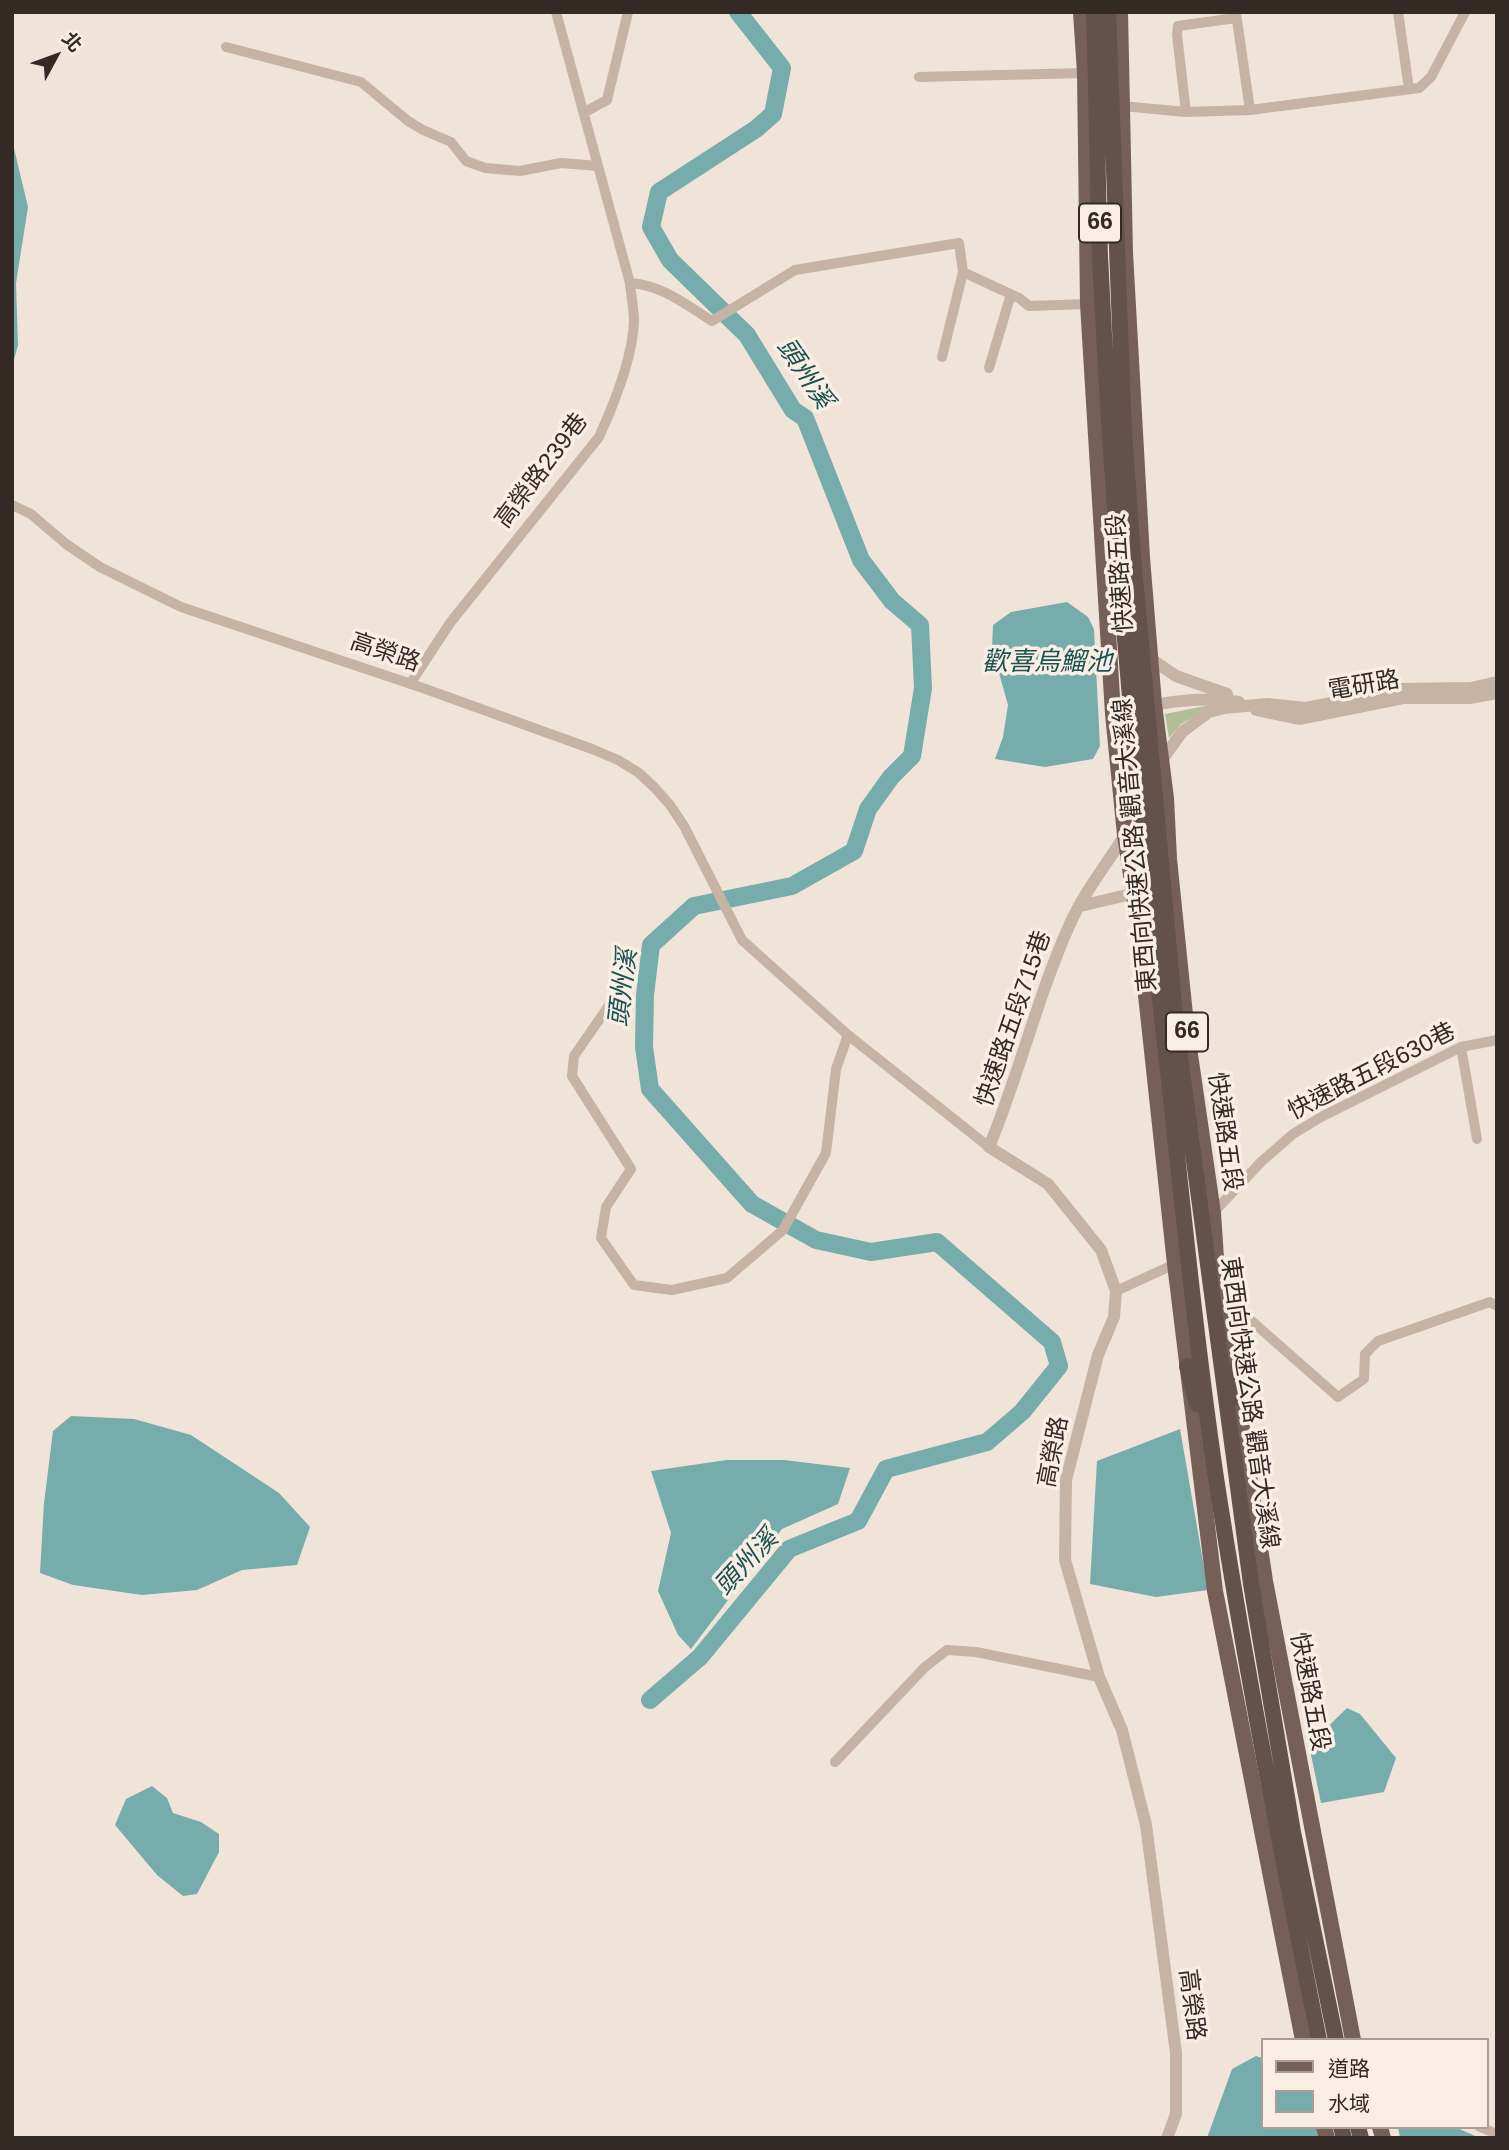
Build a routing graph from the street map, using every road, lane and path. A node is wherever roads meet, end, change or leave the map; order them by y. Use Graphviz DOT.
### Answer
graph roads {
  1 [pos="556,12"];
  2 [pos="628,12"];
  3 [pos="1081,12"];
  4 [pos="1094,12"];
  5 [pos="1108,12"];
  6 [pos="1120,12"];
  7 [pos="1398,12"];
  8 [pos="1465,12"];
  9 [pos="1236,15"];
  10 [pos="226,47"];
  11 [pos="1085,73"];
  12 [pos="919,77"];
  13 [pos="1409,89"];
  14 [pos="1122,106"];
  15 [pos="1250,110"];
  16 [pos="585,112"];
  17 [pos="1186,112"];
  18 [pos="598,166"];
  19 [pos="963,272"];
  20 [pos="631,283"];
  21 [pos="1011,294"];
  22 [pos="1088,304"];
  23 [pos="942,357"];
  24 [pos="989,368"];
  25 [pos="12,505"];
  26 [pos="1151,659"];
  27 [pos="1497,682"];
  28 [pos="410,684"];
  29 [pos="1497,693"];
  30 [pos="1154,704"];
  31 [pos="1253,704"];
  32 [pos="1239,706"];
  33 [pos="1113,714"];
  34 [pos="1162,760"];
  35 [pos="1125,835"];
  36 [pos="1172,885"];
  37 [pos="1135,893"];
  38 [pos="1080,906"];
  39 [pos="628,978"];
  40 [pos="848,1035"];
  41 [pos="1497,1040"];
  42 [pos="1461,1047"];
  43 [pos="1477,1139"];
  44 [pos="989,1147"];
  45 [pos="1213,1213"];
  46 [pos="1175,1264"];
  47 [pos="1116,1291"];
  48 [pos="1222,1295"];
  49 [pos="1497,1306"];
  50 [pos="1187,1366"];
  51 [pos="1234,1370"];
  52 [pos="1216,1478"];
  53 [pos="1238,1488"];
  54 [pos="1099,1677"];
  55 [pos="835,1762"];
  56 [pos="1303,2038"];
  57 [pos="1319,2038"];
  58 [pos="1336,2038"];
  59 [pos="1353,2038"];
  60 [pos="1167,2138"];
  1 -- 16 [label="street, 高榮路239巷"];
  2 -- 16 [label="street"];
  3 -- 11 [label="main road, 快速路五段 / 66"];
  4 -- 52 [label="highway, 東西向快速公路 觀音大溪線 / 66, bridge"];
  5 -- 53 [label="highway, 東西向快速公路 觀音大溪線 / 66, bridge"];
  6 -- 14 [label="main road, 快速路五段 / 66"];
  7 -- 13 [label="street"];
  8 -- 13 [label="street"];
  9 -- 15 [label="street"];
  9 -- 17 [label="street"];
  10 -- 18 [label="street"];
  11 -- 12 [label="street"];
  11 -- 22 [label="main road, 快速路五段 / 66"];
  13 -- 15 [label="street"];
  14 -- 17 [label="street"];
  14 -- 26 [label="main road, 快速路五段 / 66"];
  15 -- 17 [label="street"];
  16 -- 18 [label="street, 高榮路239巷"];
  18 -- 20 [label="street, 高榮路239巷"];
  19 -- 20 [label="street"];
  19 -- 21 [label="street"];
  19 -- 23 [label="street"];
  20 -- 28 [label="street, 高榮路239巷"];
  21 -- 22 [label="street"];
  21 -- 24 [label="street"];
  22 -- 33 [label="main road, 快速路五段 / 66"];
  25 -- 28 [label="street, 高榮路"];
  26 -- 30 [label="main road, 快速路五段 / 66"];
  26 -- 31 [label="street"];
  27 -- 31 [label="street, 電研路"];
  28 -- 40 [label="street, 高榮路"];
  29 -- 32 [label="street, 電研路"];
  30 -- 31 [label="street, 電研路"];
  30 -- 33 [label="street, 電研路"];
  30 -- 34 [label="main road, 快速路五段 / 66"];
  31 -- 32 [label="street, 電研路"];
  32 -- 34 [label="street, 電研路"];
  33 -- 35 [label="main road, 快速路五段 / 66"];
  34 -- 36 [label="main road, 快速路五段 / 66"];
  35 -- 37 [label="main road, 快速路五段 / 66"];
  35 -- 38 [label="street, 快速路五段715巷"];
  36 -- 37 [label="street"];
  36 -- 45 [label="main road, 快速路五段 / 66"];
  37 -- 38 [label="street"];
  37 -- 46 [label="main road, 快速路五段 / 66"];
  38 -- 44 [label="street, 快速路五段715巷"];
  39 -- 40 [label="street"];
  40 -- 44 [label="street, 高榮路"];
  41 -- 42 [label="street, 快速路五段630巷"];
  42 -- 43 [label="street"];
  42 -- 45 [label="street, 快速路五段630巷"];
  44 -- 47 [label="street, 高榮路"];
  45 -- 48 [label="main road, 快速路五段 / 66"];
  46 -- 47 [label="street"];
  46 -- 50 [label="main road, 快速路五段 / 66"];
  47 -- 54 [label="street, 高榮路"];
  48 -- 49 [label="street"];
  48 -- 51 [label="main road, 快速路五段 / 66"];
  50 -- 52 [label="highway"];
  50 -- 56 [label="main road, 快速路五段 / 66"];
  51 -- 53 [label="highway"];
  51 -- 59 [label="main road, 快速路五段 / 66"];
  52 -- 57 [label="highway, 東西向快速公路 觀音大溪線 / 66"];
  53 -- 58 [label="highway, 東西向快速公路 觀音大溪線 / 66"];
  54 -- 55 [label="street"];
  54 -- 60 [label="street, 高榮路"];
}
